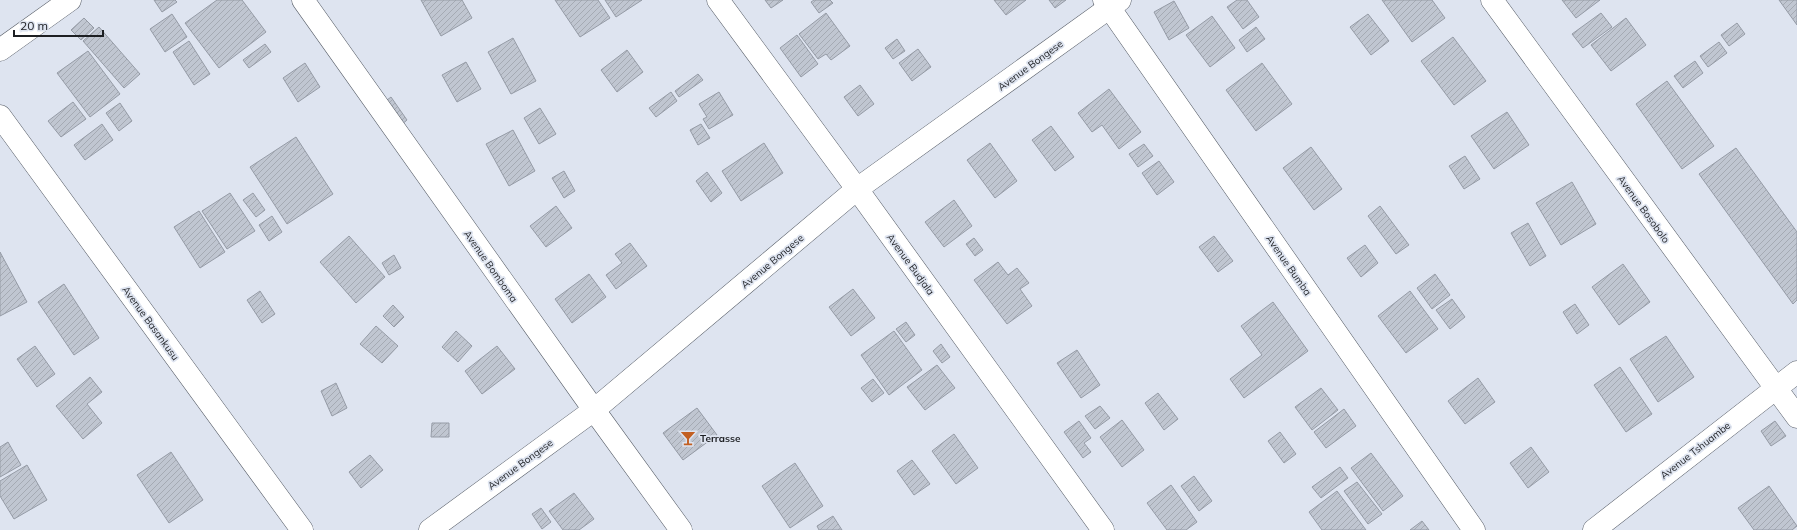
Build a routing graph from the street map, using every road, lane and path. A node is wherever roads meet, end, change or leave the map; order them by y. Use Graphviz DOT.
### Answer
graph roads {
  1 [pos="70,0"];
  2 [pos="303,0"];
  3 [pos="718,0"];
  4 [pos="1492,0"];
  5 [pos="1111,3"];
  6 [pos="0,50"];
  7 [pos="0,116"];
  8 [pos="857,189"];
  9 [pos="1797,372"];
  10 [pos="1775,388"];
  11 [pos="594,410"];
  12 [pos="1797,417"];
  13 [pos="302,530"];
  14 [pos="430,530"];
  15 [pos="681,530"];
  16 [pos="1103,530"];
  17 [pos="1474,530"];
  18 [pos="1594,530"];
  1 -- 6 [label="street"];
  2 -- 11 [label="street, Avenue Bomboma"];
  3 -- 8 [label="street, Avenue Budjala"];
  4 -- 10 [label="street, Avenue Bosobolo"];
  5 -- 8 [label="street, Avenue Bongese"];
  5 -- 17 [label="street, Avenue Bumba"];
  7 -- 13 [label="street, Avenue Basankusu"];
  8 -- 11 [label="street, Avenue Bongese"];
  8 -- 16 [label="street, Avenue Budjala"];
  9 -- 10 [label="street, Avenue Tshuambe"];
  10 -- 12 [label="street, Avenue Bosobolo"];
  10 -- 18 [label="street, Avenue Tshuambe"];
  11 -- 14 [label="street, Avenue Bongese"];
  11 -- 15 [label="street, Avenue Bomboma"];
}
